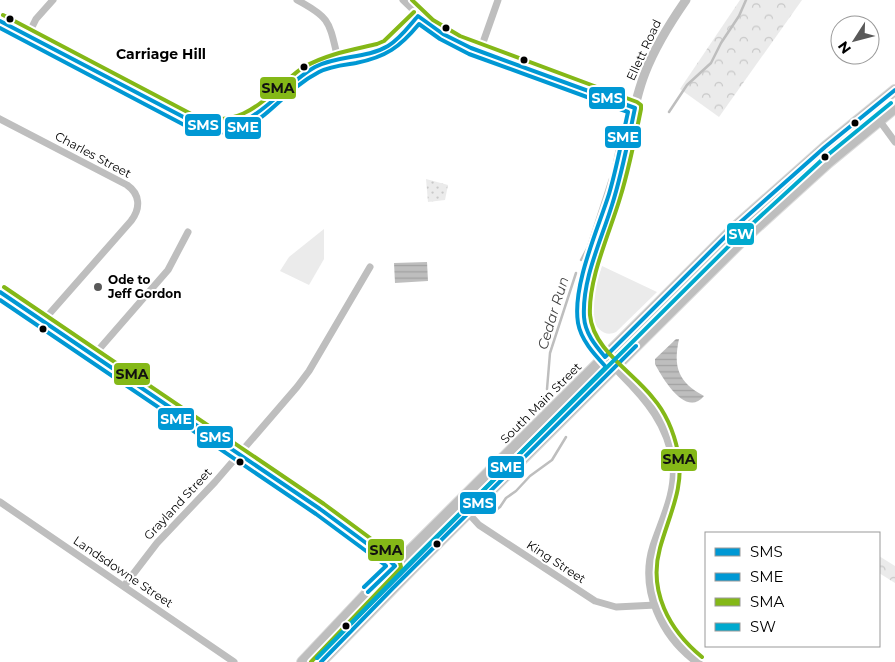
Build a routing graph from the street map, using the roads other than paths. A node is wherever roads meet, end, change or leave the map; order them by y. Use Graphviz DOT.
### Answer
graph roads {
  1 [pos="52,0"];
  2 [pos="297,0"];
  3 [pos="403,0"];
  4 [pos="498,0"];
  5 [pos="686,0"];
  6 [pos="418,16"];
  7 [pos="0,20"];
  8 [pos="28,35"];
  9 [pos="480,51"];
  10 [pos="338,59"];
  11 [pos="895,90"];
  12 [pos="635,108"];
  13 [pos="895,108"];
  14 [pos="871,109"];
  15 [pos="0,119"];
  16 [pos="880,120"];
  17 [pos="895,142"];
  18 [pos="188,232"];
  19 [pos="370,267"];
  20 [pos="0,292"];
  21 [pos="43,321"];
  22 [pos="94,356"];
  23 [pos="605,357"];
  24 [pos="615,367"];
  25 [pos="238,454"];
  26 [pos="0,502"];
  27 [pos="459,503"];
  28 [pos="468,514"];
  29 [pos="395,566"];
  30 [pos="405,576"];
  31 [pos="124,586"];
  32 [pos="656,605"];
  33 [pos="234,662"];
  34 [pos="302,662"];
  35 [pos="321,662"];
  36 [pos="698,662"];
  1 -- 8 [label="street"];
  2 -- 10 [label="street"];
  3 -- 6 [label="street"];
  4 -- 9 [label="street"];
  5 -- 12 [label="street, Ellett Road"];
  6 -- 9 [label="street"];
  6 -- 10 [label="street"];
  7 -- 8 [label="street"];
  8 -- 10 [label="street"];
  9 -- 12 [label="street"];
  11 -- 14 [label="main road, South Main Street"];
  12 -- 23 [label="street, Ellett Road"];
  13 -- 16 [label="main road"];
  14 -- 16 [label="street"];
  14 -- 23 [label="main road, South Main Street"];
  15 -- 21 [label="street, Charles Street"];
  16 -- 17 [label="street"];
  16 -- 24 [label="main road"];
  18 -- 22 [label="street"];
  19 -- 25 [label="street, Grayland Street"];
  20 -- 21 [label="street"];
  21 -- 22 [label="street"];
  22 -- 25 [label="street"];
  23 -- 24 [label="street, Ellett Road"];
  23 -- 27 [label="main road, South Main Street"];
  24 -- 28 [label="main road"];
  24 -- 32 [label="street, Ellett Road"];
  25 -- 29 [label="street"];
  25 -- 31 [label="street, Grayland Street"];
  26 -- 31 [label="street, Landsdowne Street"];
  27 -- 28 [label="street, King Street"];
  27 -- 29 [label="main road, South Main Street"];
  28 -- 30 [label="main road"];
  28 -- 32 [label="street, King Street"];
  29 -- 30 [label="street"];
  29 -- 34 [label="main road, South Main Street"];
  30 -- 35 [label="main road"];
  31 -- 33 [label="street, Landsdowne Street"];
  32 -- 36 [label="street, Ellett Road"];
}
